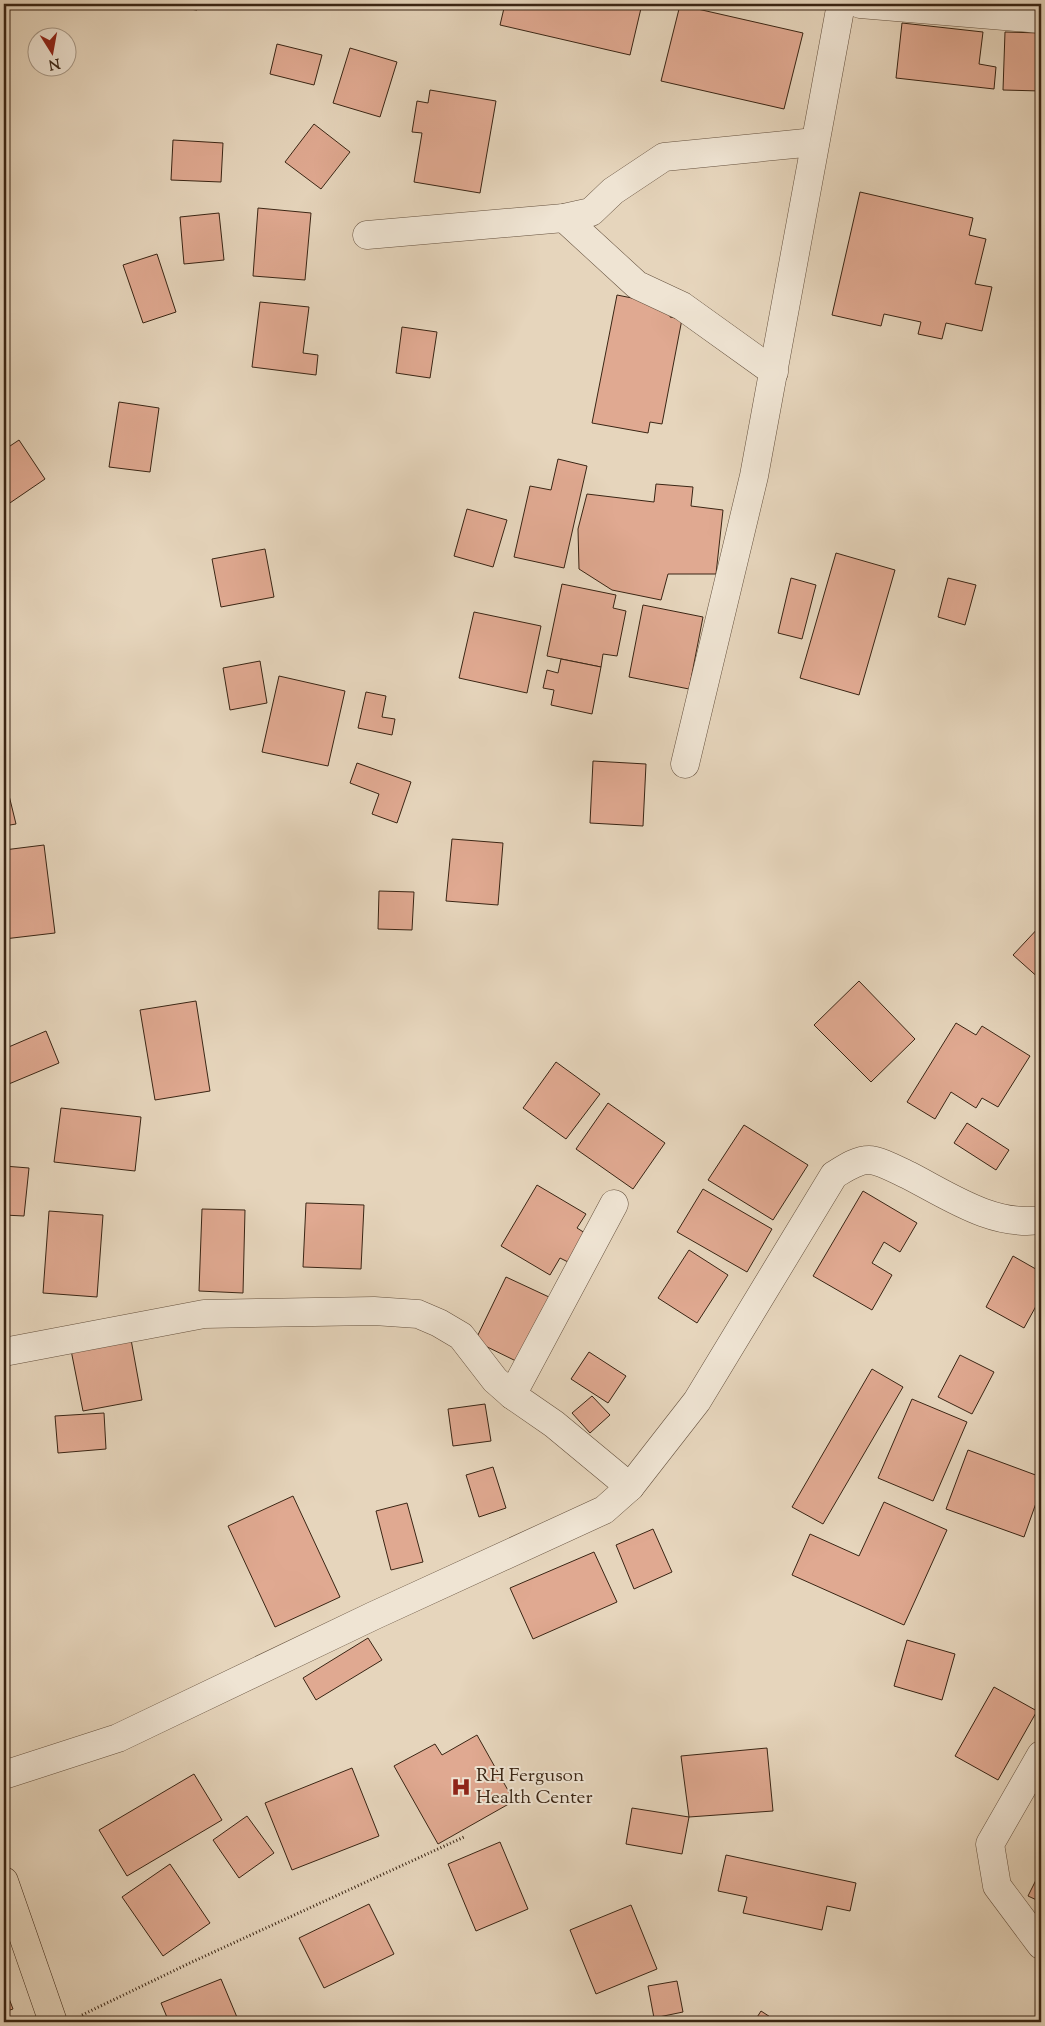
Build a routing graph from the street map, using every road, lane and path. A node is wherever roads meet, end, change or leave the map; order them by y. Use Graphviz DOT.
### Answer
graph roads {
  1 [pos="841,4"];
  2 [pos="860,4"];
  3 [pos="1041,19"];
  4 [pos="815,142"];
  5 [pos="564,218"];
  6 [pos="367,235"];
  7 [pos="774,372"];
  8 [pos="684,764"];
  9 [pos="614,1204"];
  10 [pos="1041,1220"];
  11 [pos="4,1352"];
  12 [pos="512,1395"];
  13 [pos="630,1487"];
  14 [pos="1041,1755"];
  15 [pos="4,1775"];
  16 [pos="464,1837"];
  17 [pos="4,1881"];
  18 [pos="1041,1945"];
  19 [pos="65,2020"];
  1 -- 4 [label="street"];
  2 -- 3 [label="street"];
  4 -- 5 [label="street"];
  4 -- 7 [label="street"];
  5 -- 6 [label="street"];
  5 -- 7 [label="street"];
  7 -- 8 [label="street"];
  9 -- 12 [label="street"];
  10 -- 13 [label="street"];
  11 -- 12 [label="street"];
  12 -- 13 [label="street"];
  13 -- 15 [label="street"];
  14 -- 18 [label="street"];
  16 -- 19 [label="path"];
  17 -- 19 [label="main road"];
}
